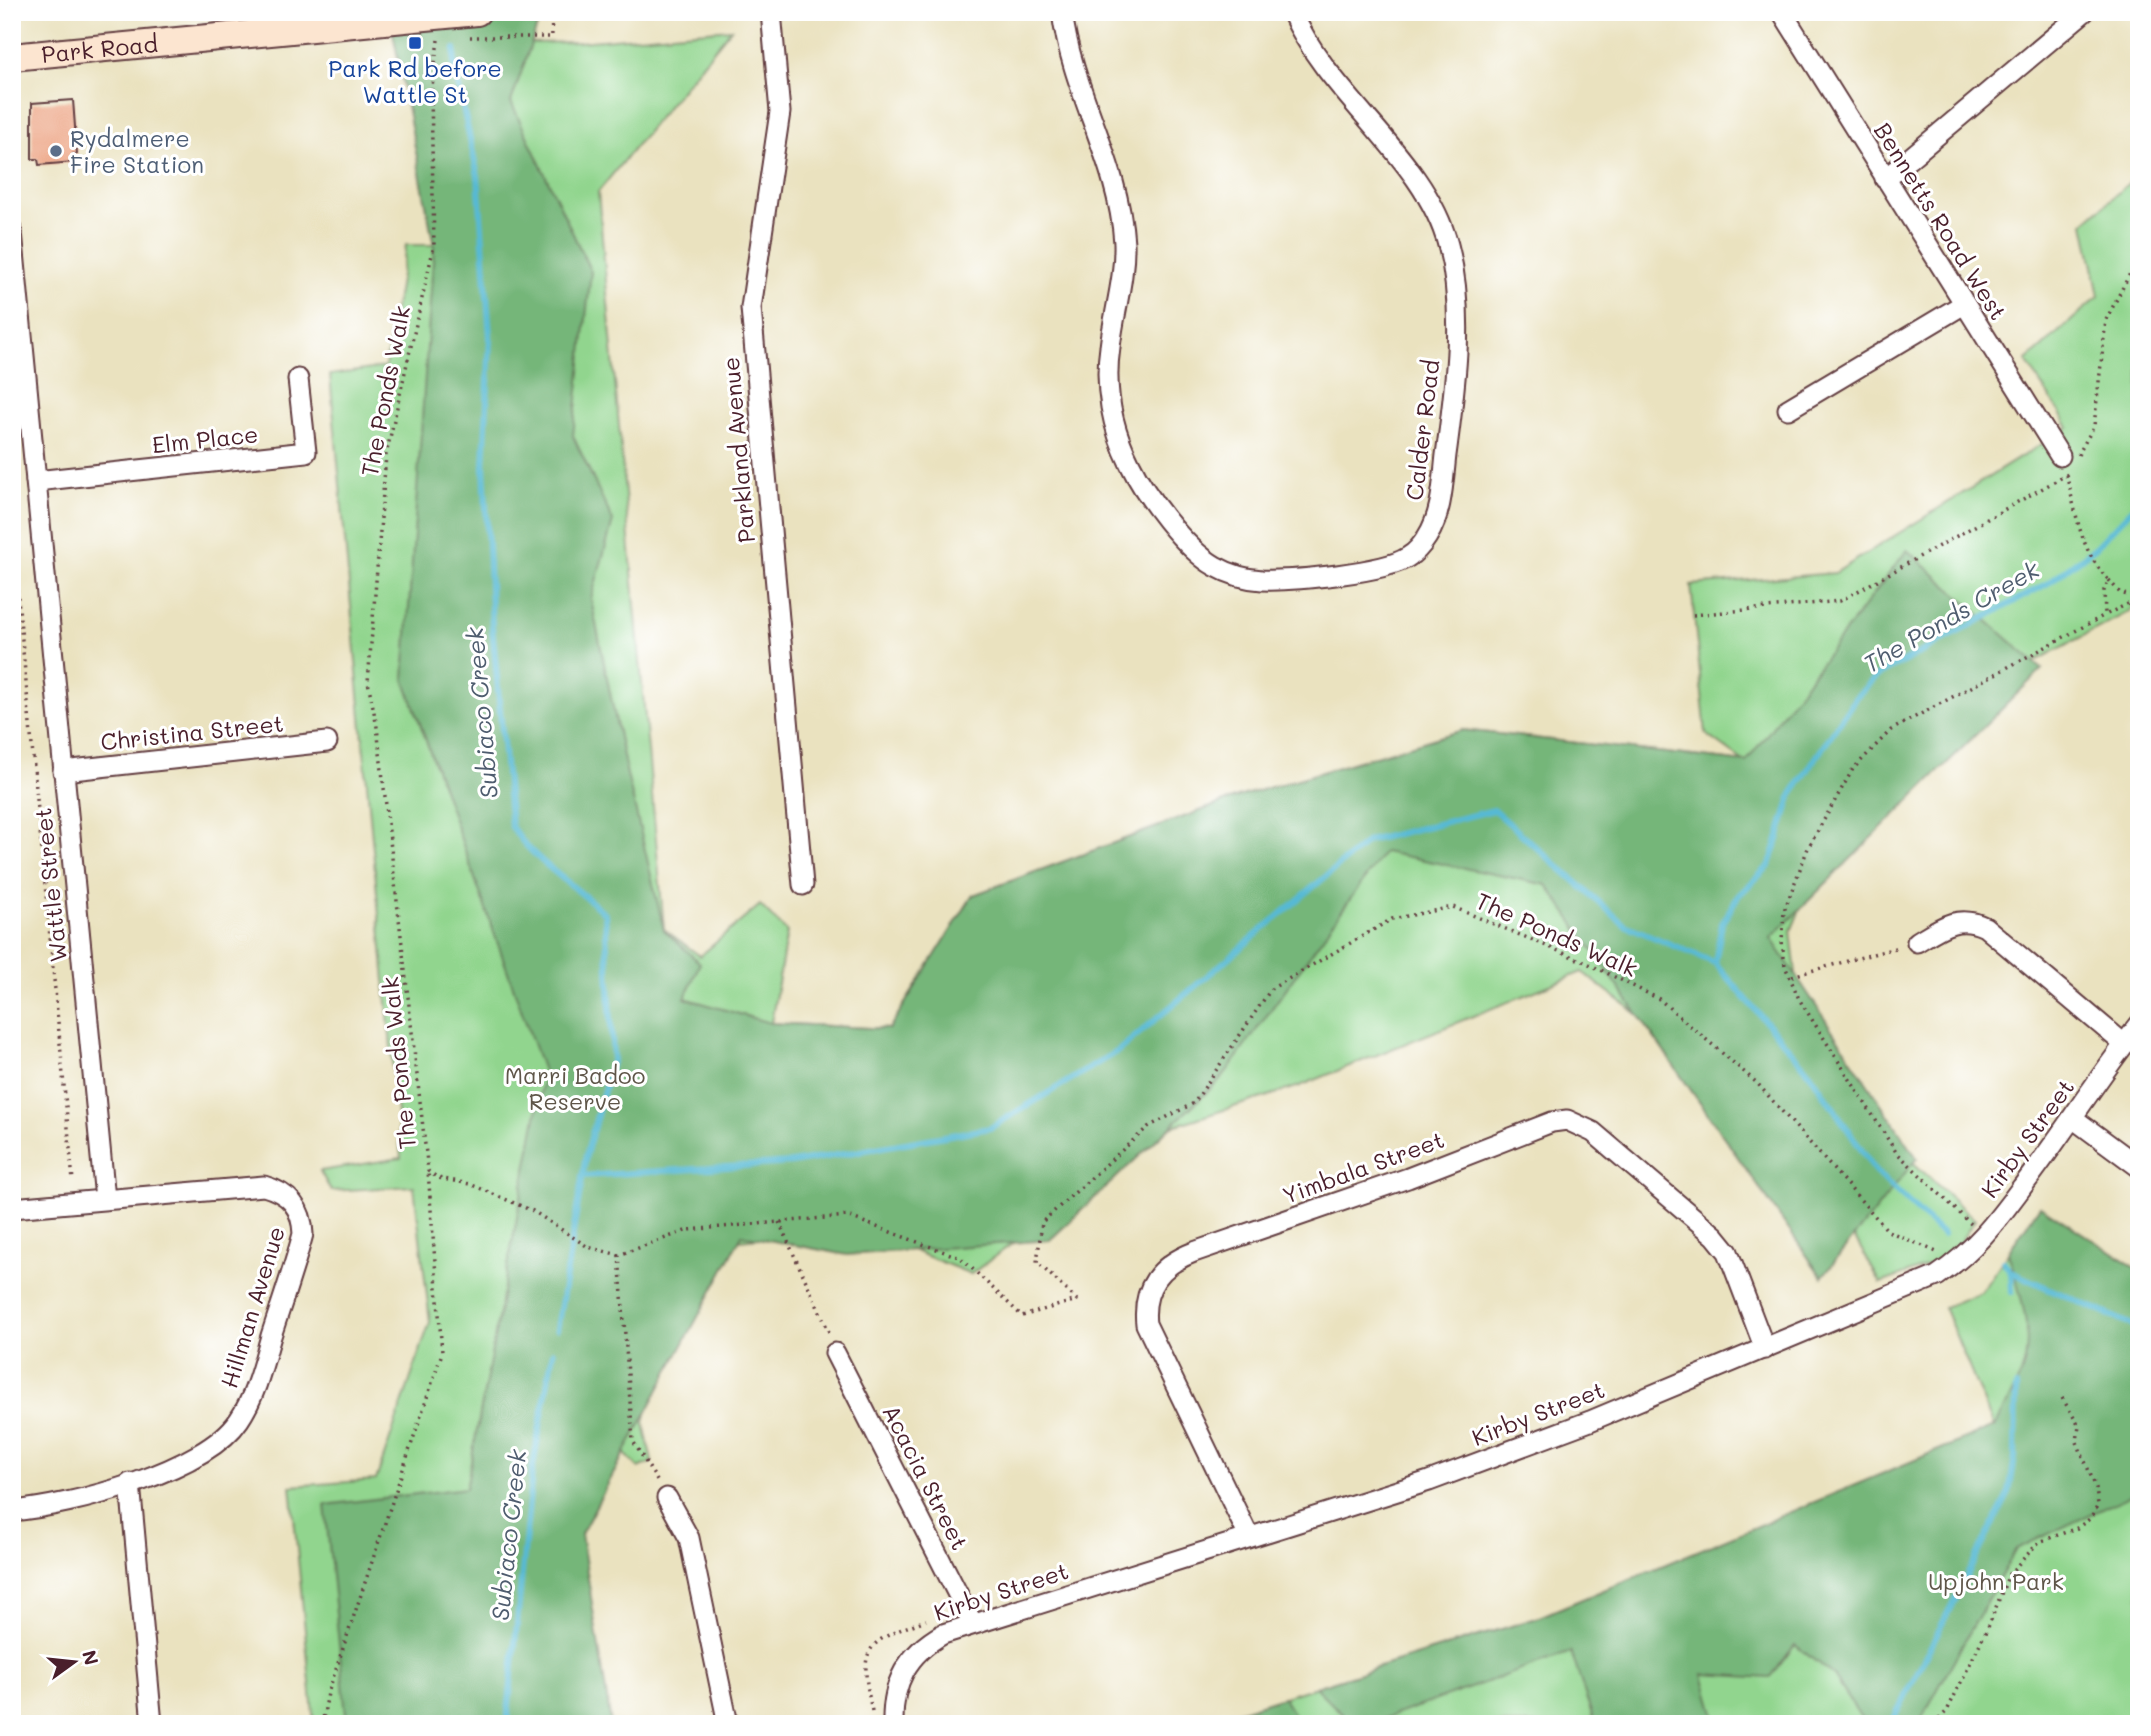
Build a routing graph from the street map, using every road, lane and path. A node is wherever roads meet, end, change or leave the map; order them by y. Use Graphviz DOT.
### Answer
graph roads {
  1 [pos="477,12"];
  2 [pos="551,12"];
  3 [pos="771,12"];
  4 [pos="1062,12"];
  5 [pos="1292,12"];
  6 [pos="1782,12"];
  7 [pos="2084,12"];
  8 [pos="465,37"];
  9 [pos="451,39"];
  10 [pos="12,57"];
  11 [pos="1885,179"];
  12 [pos="12,231"];
  13 [pos="2139,256"];
  14 [pos="1964,304"];
  15 [pos="298,379"];
  16 [pos="1788,409"];
  17 [pos="2069,460"];
  18 [pos="2066,476"];
  19 [pos="36,481"];
  20 [pos="12,534"];
  21 [pos="2109,580"];
  22 [pos="2139,592"];
  23 [pos="2136,597"];
  24 [pos="1693,615"];
  25 [pos="2105,615"];
  26 [pos="327,742"];
  27 [pos="64,771"];
  28 [pos="803,885"];
  29 [pos="1917,942"];
  30 [pos="1792,976"];
  31 [pos="2139,1024"];
  32 [pos="2124,1044"];
  33 [pos="2074,1119"];
  34 [pos="2139,1167"];
  35 [pos="428,1171"];
  36 [pos="74,1181"];
  37 [pos="105,1199"];
  38 [pos="12,1208"];
  39 [pos="779,1222"];
  40 [pos="1964,1233"];
  41 [pos="1948,1246"];
  42 [pos="1940,1253"];
  43 [pos="619,1255"];
  44 [pos="1932,1259"];
  45 [pos="1765,1349"];
  46 [pos="835,1353"];
  47 [pos="2061,1396"];
  48 [pos="130,1483"];
  49 [pos="667,1498"];
  50 [pos="12,1511"];
  51 [pos="1249,1537"];
  52 [pos="931,1618"];
  53 [pos="973,1624"];
  54 [pos="152,1724"];
  55 [pos="322,1724"];
  56 [pos="729,1724"];
  57 [pos="875,1724"];
  58 [pos="893,1724"];
  59 [pos="1934,1724"];
  1 -- 10 [label="street, Park Road"];
  2 -- 8 [label="path"];
  3 -- 28 [label="street, Parkland Avenue"];
  4 -- 5 [label="street, Calder Road"];
  6 -- 11 [label="street, Bennetts Road West"];
  7 -- 11 [label="street"];
  9 -- 35 [label="path, The Ponds Walk"];
  11 -- 14 [label="street, Bennetts Road West"];
  12 -- 19 [label="street, Wattle Street"];
  13 -- 17 [label="path"];
  14 -- 16 [label="street"];
  14 -- 17 [label="street, Bennetts Road West"];
  15 -- 19 [label="street, Elm Place"];
  17 -- 18 [label="path"];
  17 -- 18 [label="path"];
  18 -- 21 [label="path"];
  18 -- 24 [label="path"];
  19 -- 27 [label="street, Wattle Street"];
  20 -- 36 [label="path, Wattle Street"];
  21 -- 23 [label="path"];
  21 -- 25 [label="path"];
  22 -- 23 [label="path"];
  23 -- 25 [label="path"];
  25 -- 30 [label="path"];
  26 -- 27 [label="street, Christina Street"];
  27 -- 37 [label="street, Wattle Street"];
  29 -- 30 [label="path"];
  29 -- 32 [label="street"];
  30 -- 40 [label="path"];
  31 -- 32 [label="street, Kirby Street"];
  32 -- 33 [label="street, Kirby Street"];
  33 -- 34 [label="street"];
  33 -- 45 [label="street, Kirby Street"];
  35 -- 43 [label="path, The Ponds Walk"];
  35 -- 55 [label="path"];
  37 -- 38 [label="street, Hillman Avenue"];
  37 -- 48 [label="street, Hillman Avenue"];
  39 -- 42 [label="path, The Ponds Walk"];
  39 -- 43 [label="path, The Ponds Walk"];
  39 -- 46 [label="path"];
  41 -- 42 [label="path"];
  42 -- 44 [label="path"];
  43 -- 49 [label="path"];
  45 -- 51 [label="street, Kirby Street"];
  45 -- 51 [label="street, Yimbala Street"];
  46 -- 53 [label="street, Acacia Street"];
  47 -- 59 [label="path"];
  48 -- 50 [label="street, Hillman Avenue"];
  48 -- 54 [label="street"];
  49 -- 56 [label="street"];
  51 -- 53 [label="street, Kirby Street"];
  52 -- 57 [label="path, Kirby Street"];
  53 -- 58 [label="street, Kirby Street"];
}
